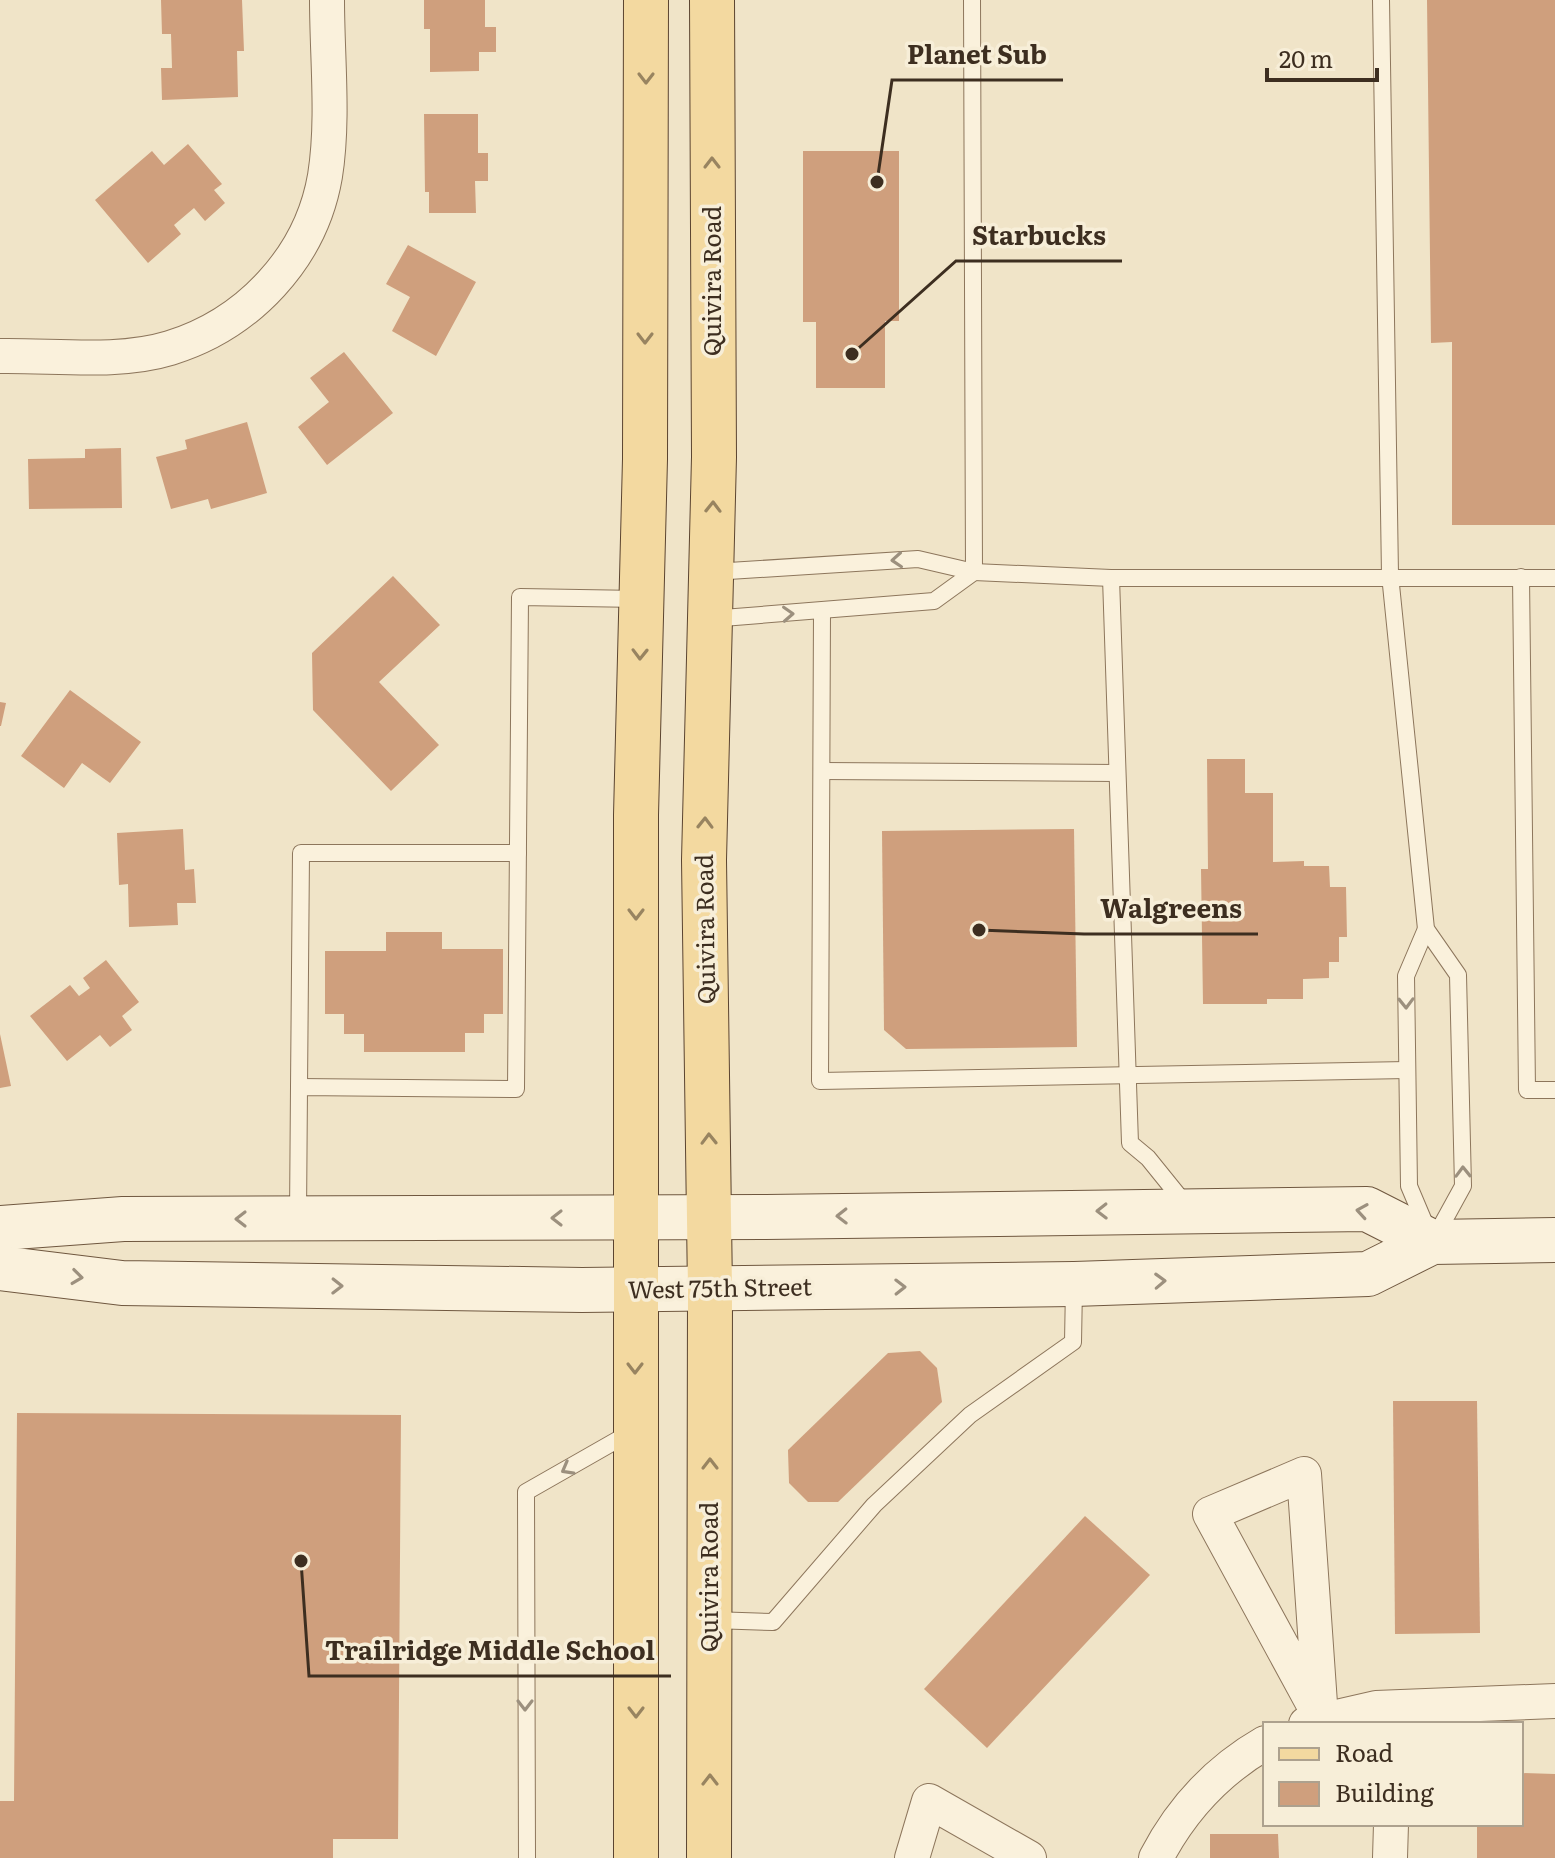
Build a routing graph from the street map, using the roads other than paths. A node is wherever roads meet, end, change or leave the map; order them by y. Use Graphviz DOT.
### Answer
graph roads {
  1 [pos="327,0"];
  2 [pos="646,0"];
  3 [pos="712,0"];
  4 [pos="972,0"];
  5 [pos="1381,0"];
  6 [pos="0,356"];
  7 [pos="974,572"];
  8 [pos="1390,575"];
  9 [pos="1521,577"];
  10 [pos="1111,578"];
  11 [pos="1555,578"];
  12 [pos="710,597"];
  13 [pos="641,599"];
  14 [pos="822,612"];
  15 [pos="822,771"];
  16 [pos="1117,773"];
  17 [pos="518,853"];
  18 [pos="1426,929"];
  19 [pos="1407,1070"];
  20 [pos="1127,1077"];
  21 [pos="299,1087"];
  22 [pos="1555,1090"];
  23 [pos="1190,1209"];
  24 [pos="710,1217"];
  25 [pos="298,1218"];
  26 [pos="635,1218"];
  27 [pos="0,1228"];
  28 [pos="1555,1240"];
  29 [pos="1432,1242"];
  30 [pos="0,1268"];
  31 [pos="1074,1284"];
  32 [pos="635,1290"];
  33 [pos="710,1290"];
  34 [pos="635,1430"];
  35 [pos="711,1620"];
  36 [pos="1555,1701"];
  37 [pos="1392,1716"];
  38 [pos="1313,1721"];
  39 [pos="1263,1744"];
  40 [pos="1391,1826"];
  41 [pos="524,1857"];
  42 [pos="636,1858"];
  43 [pos="709,1858"];
  44 [pos="912,1858"];
  45 [pos="1029,1858"];
  46 [pos="1156,1858"];
  47 [pos="1390,1858"];
  1 -- 6 [label="street"];
  2 -- 13 [label="main road, one-way"];
  12 -- 3 [label="main road, Quivira Road, one-way"];
  4 -- 7 [label="lane"];
  5 -- 8 [label="lane"];
  7 -- 10 [label="lane"];
  7 -- 12 [label="lane, one-way"];
  7 -- 14 [label="lane"];
  8 -- 9 [label="lane"];
  8 -- 10 [label="lane"];
  8 -- 18 [label="lane"];
  9 -- 11 [label="lane"];
  9 -- 22 [label="lane"];
  10 -- 16 [label="lane"];
  12 -- 13 [label="main road"];
  12 -- 14 [label="lane, one-way"];
  24 -- 12 [label="main road, Quivira Road, one-way"];
  13 -- 17 [label="lane"];
  13 -- 26 [label="main road, one-way"];
  14 -- 15 [label="lane"];
  15 -- 16 [label="lane"];
  15 -- 20 [label="lane"];
  16 -- 20 [label="lane"];
  17 -- 21 [label="lane"];
  17 -- 21 [label="lane"];
  18 -- 19 [label="lane, one-way"];
  29 -- 18 [label="lane, one-way"];
  19 -- 20 [label="lane"];
  19 -- 29 [label="lane"];
  20 -- 23 [label="lane"];
  21 -- 25 [label="lane"];
  23 -- 24 [label="main road, West 75th Street, one-way"];
  29 -- 23 [label="main road, West 75th Street, one-way"];
  24 -- 26 [label="main road, West 75th Street"];
  24 -- 33 [label="main road, Quivira Road"];
  26 -- 25 [label="main road, West 75th Street, one-way"];
  25 -- 27 [label="main road, West 75th Street, one-way"];
  26 -- 32 [label="main road"];
  28 -- 29 [label="main road, West 75th Street"];
  31 -- 29 [label="main road, West 75th Street, one-way"];
  30 -- 32 [label="main road, West 75th Street, one-way"];
  33 -- 31 [label="main road, West 75th Street, one-way"];
  31 -- 35 [label="lane"];
  32 -- 33 [label="main road, West 75th Street"];
  32 -- 34 [label="main road, one-way"];
  35 -- 33 [label="main road, Quivira Road, one-way"];
  34 -- 41 [label="lane, one-way"];
  34 -- 42 [label="main road, one-way"];
  43 -- 35 [label="main road, Quivira Road, one-way"];
  36 -- 37 [label="street"];
  37 -- 38 [label="street"];
  38 -- 38 [label="street"];
  39 -- 46 [label="street"];
  40 -- 47 [label="street"];
  44 -- 45 [label="street"];
}
